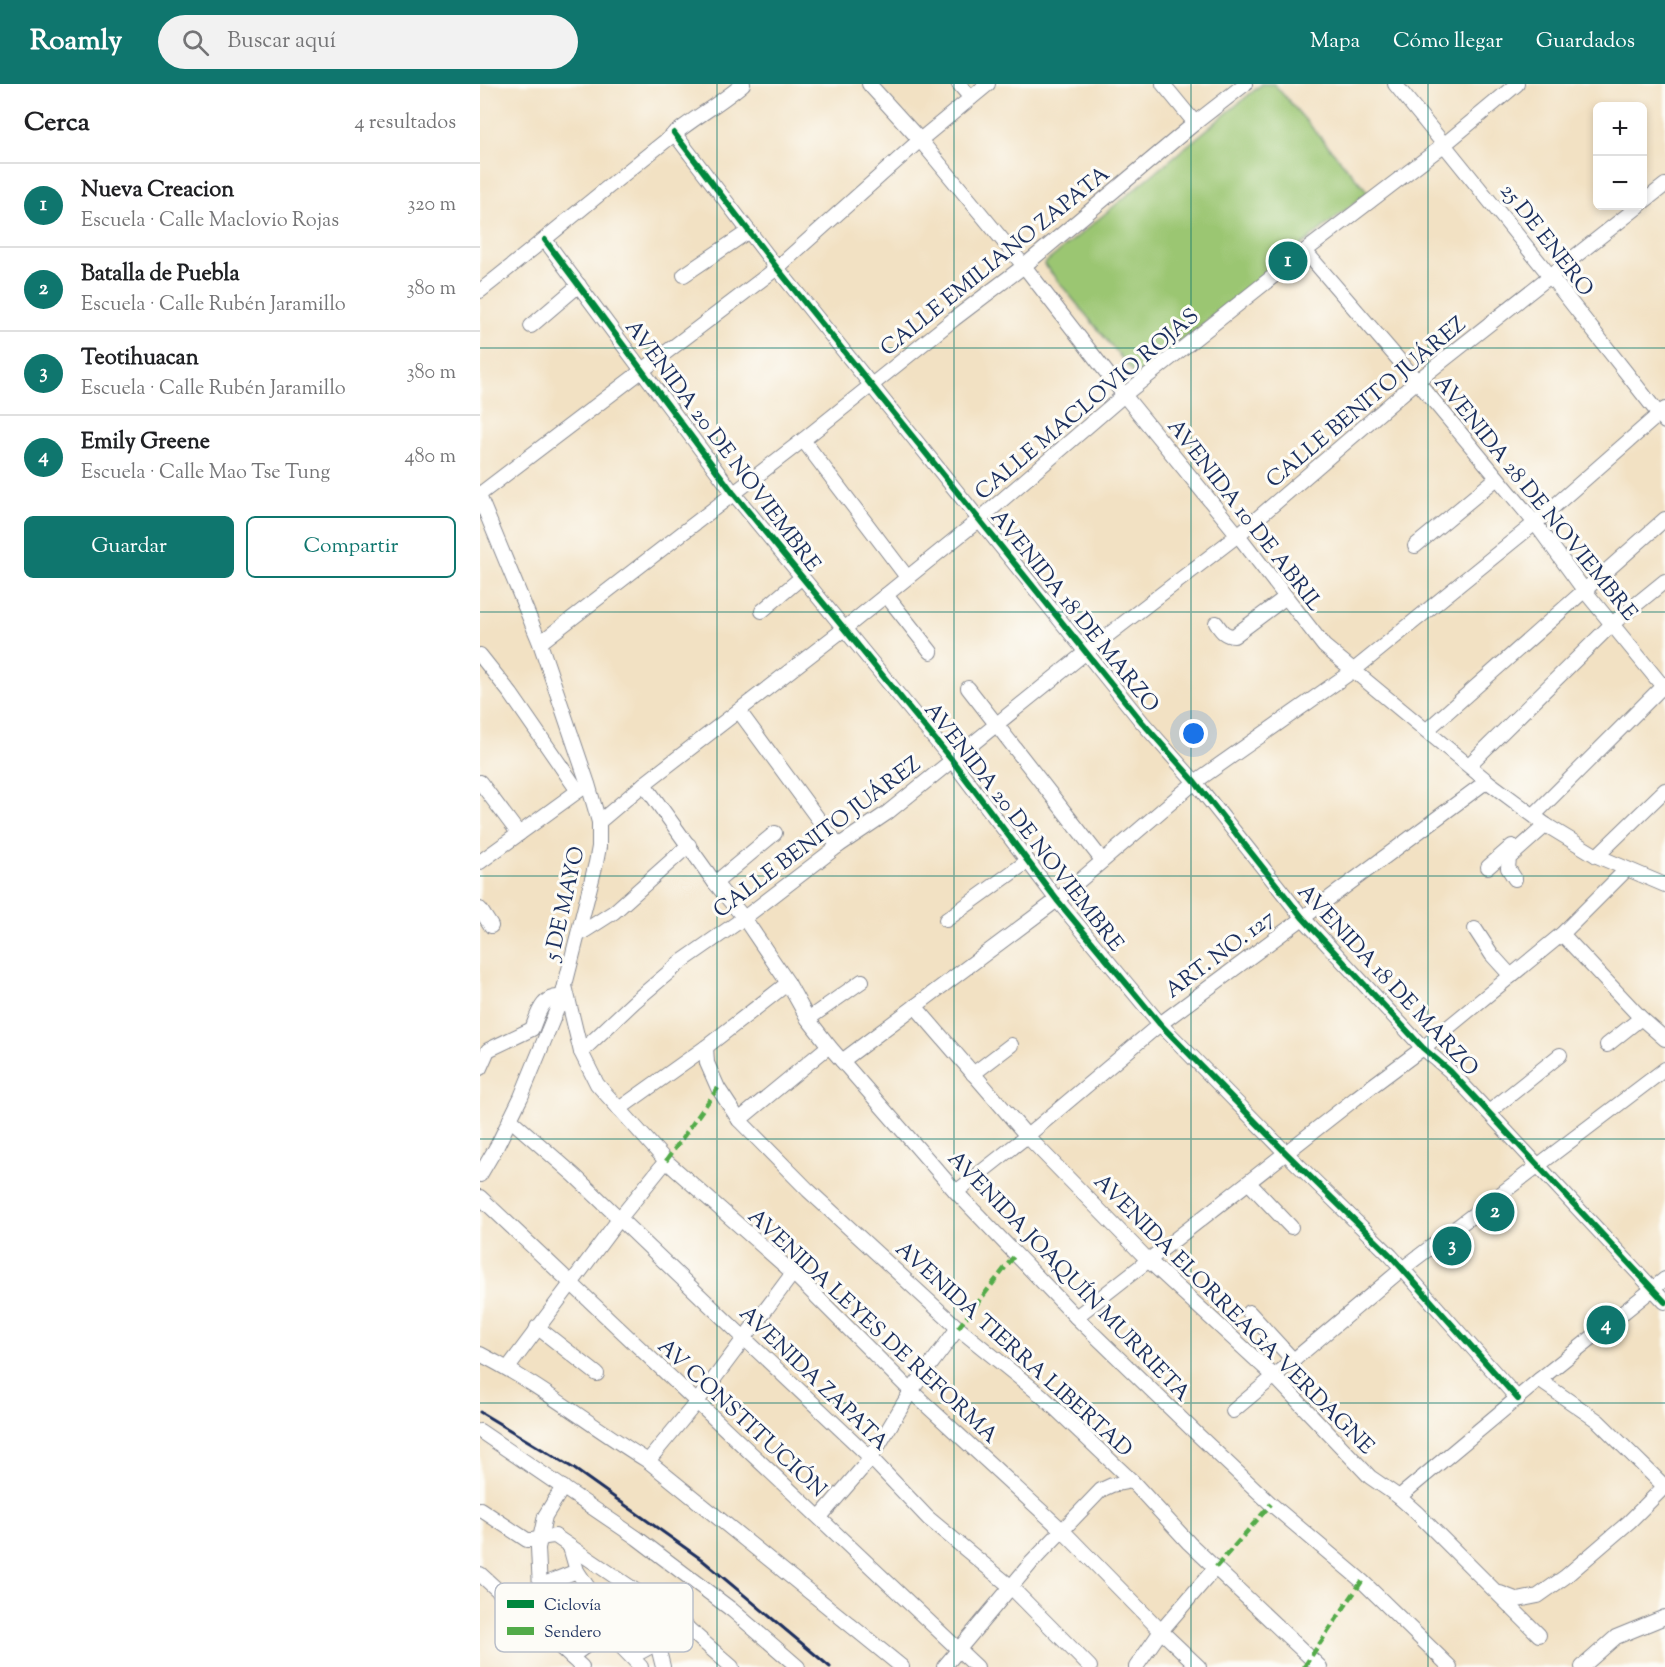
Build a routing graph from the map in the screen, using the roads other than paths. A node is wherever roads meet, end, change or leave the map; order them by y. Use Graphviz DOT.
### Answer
graph roads {
  1 [pos="743,84"];
  2 [pos="869,84"];
  3 [pos="959,84"];
  4 [pos="988,84"];
  5 [pos="1163,84"];
  6 [pos="1245,84"];
  7 [pos="1395,84"];
  8 [pos="1517,84"];
  9 [pos="971,98"];
  10 [pos="1195,123"];
  11 [pos="674,133"];
  12 [pos="920,140"];
  13 [pos="1445,144"];
  14 [pos="1665,185"];
  15 [pos="1647,199"];
  16 [pos="1634,210"];
  17 [pos="749,231"];
  18 [pos="545,240"];
  19 [pos="1305,251"];
  20 [pos="1024,266"];
  21 [pos="777,268"];
  22 [pos="684,275"];
  23 [pos="1551,277"];
  24 [pos="579,285"];
  25 [pos="480,291"];
  26 [pos="531,326"];
  27 [pos="643,369"];
  28 [pos="1417,381"];
  29 [pos="872,386"];
  30 [pos="1124,395"];
  31 [pos="1663,415"];
  32 [pos="803,440"];
  33 [pos="1497,478"];
  34 [pos="480,494"];
  35 [pos="734,494"];
  36 [pos="480,498"];
  37 [pos="980,519"];
  38 [pos="1665,519"];
  39 [pos="1535,523"];
  40 [pos="1238,534"];
  41 [pos="1415,546"];
  42 [pos="802,577"];
  43 [pos="907,577"];
  44 [pos="1665,581"];
  45 [pos="1584,590"];
  46 [pos="886,595"];
  47 [pos="1286,597"];
  48 [pos="762,611"];
  49 [pos="1216,622"];
  50 [pos="1612,624"];
  51 [pos="844,629"];
  52 [pos="540,643"];
  53 [pos="931,652"];
  54 [pos="1086,652"];
  55 [pos="480,655"];
  56 [pos="1354,670"];
  57 [pos="1664,687"];
  58 [pos="968,688"];
  59 [pos="739,711"];
  60 [pos="995,725"];
  61 [pos="1427,730"];
  62 [pos="573,741"];
  63 [pos="550,753"];
  64 [pos="951,759"];
  65 [pos="1469,765"];
  66 [pos="1487,781"];
  67 [pos="1196,782"];
  68 [pos="644,784"];
  69 [pos="481,787"];
  70 [pos="583,788"];
  71 [pos="1665,790"];
  72 [pos="1540,820"];
  73 [pos="599,822"];
  74 [pos="775,833"];
  75 [pos="519,834"];
  76 [pos="689,845"];
  77 [pos="838,846"];
  78 [pos="1596,856"];
  79 [pos="1102,860"];
  80 [pos="1028,861"];
  81 [pos="480,862"];
  82 [pos="1488,867"];
  83 [pos="1626,870"];
  84 [pos="1515,879"];
  85 [pos="715,883"];
  86 [pos="1665,885"];
  87 [pos="1057,900"];
  88 [pos="480,909"];
  89 [pos="1302,917"];
  90 [pos="744,918"];
  91 [pos="946,920"];
  92 [pos="491,926"];
  93 [pos="1475,929"];
  94 [pos="1562,934"];
  95 [pos="578,935"];
  96 [pos="1511,976"];
  97 [pos="862,981"];
  98 [pos="788,983"];
  99 [pos="563,992"];
  100 [pos="915,1006"];
  101 [pos="1641,1018"];
  102 [pos="808,1019"];
  103 [pos="1160,1024"];
  104 [pos="1665,1039"];
  105 [pos="1011,1045"];
  106 [pos="1607,1045"];
  107 [pos="829,1046"];
  108 [pos="706,1047"];
  109 [pos="1424,1048"];
  110 [pos="581,1052"];
  111 [pos="1560,1055"];
  112 [pos="842,1061"];
  113 [pos="480,1068"];
  114 [pos="1665,1069"];
  115 [pos="973,1074"];
  116 [pos="619,1109"];
  117 [pos="1489,1112"];
  118 [pos="510,1119"];
  119 [pos="739,1120"];
  120 [pos="1027,1136"];
  121 [pos="1286,1153"];
  122 [pos="666,1161"];
  123 [pos="1538,1168"];
  124 [pos="480,1174"];
  125 [pos="1249,1183"];
  126 [pos="956,1192"];
  127 [pos="480,1197"];
  128 [pos="620,1218"];
  129 [pos="1291,1227"];
  130 [pos="1148,1260"];
  131 [pos="1402,1269"];
  132 [pos="793,1273"];
  133 [pos="1665,1279"];
  134 [pos="572,1284"];
  135 [pos="1653,1289"];
  136 [pos="1665,1302"];
  137 [pos="1249,1312"];
  138 [pos="1076,1317"];
  139 [pos="537,1327"];
  140 [pos="958,1328"];
  141 [pos="745,1340"];
  142 [pos="480,1354"];
  143 [pos="1294,1361"];
  144 [pos="508,1368"];
  145 [pos="597,1374"];
  146 [pos="1275,1377"];
  147 [pos="1539,1380"];
  148 [pos="911,1391"];
  149 [pos="1518,1399"];
  150 [pos="696,1403"];
  151 [pos="1233,1411"];
  152 [pos="480,1431"];
  153 [pos="871,1458"];
  154 [pos="648,1461"];
  155 [pos="1132,1481"];
  156 [pos="564,1487"];
  157 [pos="1665,1487"];
  158 [pos="1399,1497"];
  159 [pos="480,1509"];
  160 [pos="820,1517"];
  161 [pos="1063,1531"];
  162 [pos="540,1539"];
  163 [pos="570,1547"];
  164 [pos="1216,1567"];
  165 [pos="577,1571"];
  166 [pos="480,1574"];
  167 [pos="540,1583"];
  168 [pos="555,1583"];
  169 [pos="585,1583"];
  170 [pos="624,1583"];
  171 [pos="1010,1587"];
  172 [pos="495,1588"];
  173 [pos="1493,1590"];
  174 [pos="1665,1617"];
  175 [pos="1161,1631"];
  176 [pos="693,1634"];
  177 [pos="1539,1635"];
  178 [pos="960,1649"];
  179 [pos="566,1652"];
  180 [pos="577,1652"];
  181 [pos="659,1652"];
  182 [pos="571,1657"];
  183 [pos="715,1661"];
  184 [pos="582,1667"];
  185 [pos="663,1667"];
  186 [pos="732,1667"];
  187 [pos="798,1667"];
  188 [pos="902,1667"];
  189 [pos="944,1667"];
  190 [pos="977,1667"];
  191 [pos="1090,1667"];
  192 [pos="1136,1667"];
  193 [pos="1199,1667"];
  194 [pos="1320,1667"];
  195 [pos="1450,1667"];
  196 [pos="1582,1667"];
  1 -- 11 [label="street"];
  2 -- 12 [label="street, AVENIDA 10 DE ABRIL"];
  3 -- 9 [label="street"];
  4 -- 9 [label="street"];
  5 -- 10 [label="street"];
  6 -- 10 [label="street, CALLE EMILIANO ZAPATA"];
  7 -- 13 [label="street, 25 DE ENERO"];
  8 -- 13 [label="street, CALLE MACLOVIO ROJAS"];
  9 -- 12 [label="street"];
  10 -- 20 [label="street, CALLE EMILIANO ZAPATA"];
  11 -- 17 [label="street, AVENIDA 18 DE MARZO"];
  11 -- 18 [label="street"];
  12 -- 20 [label="street, AVENIDA 10 DE ABRIL"];
  12 -- 21 [label="street"];
  13 -- 19 [label="street, CALLE MACLOVIO ROJAS"];
  13 -- 23 [label="street, 25 DE ENERO"];
  14 -- 15 [label="street, CALLE BENITO JUÁREZ"];
  16 -- 23 [label="street, CALLE BENITO JUÁREZ"];
  17 -- 21 [label="street, AVENIDA 18 DE MARZO"];
  17 -- 22 [label="street"];
  18 -- 24 [label="street, AVENIDA 20 DE NOVIEMBRE"];
  18 -- 25 [label="street"];
  19 -- 28 [label="street, AVENIDA 28 DE NOVIEMBRE"];
  19 -- 30 [label="street, CALLE MACLOVIO ROJAS"];
  20 -- 29 [label="street, CALLE EMILIANO ZAPATA"];
  20 -- 30 [label="street, AVENIDA 10 DE ABRIL"];
  21 -- 27 [label="street"];
  21 -- 29 [label="street, AVENIDA 18 DE MARZO"];
  23 -- 28 [label="street, CALLE BENITO JUÁREZ"];
  23 -- 31 [label="street, 25 DE ENERO"];
  24 -- 26 [label="street"];
  24 -- 27 [label="street, AVENIDA 20 DE NOVIEMBRE"];
  27 -- 34 [label="street"];
  27 -- 35 [label="street, AVENIDA 20 DE NOVIEMBRE"];
  28 -- 33 [label="street, AVENIDA 28 DE NOVIEMBRE"];
  28 -- 40 [label="street, CALLE BENITO JUÁREZ"];
  29 -- 32 [label="street, CALLE EMILIANO ZAPATA"];
  29 -- 37 [label="street, AVENIDA 18 DE MARZO"];
  30 -- 37 [label="street, CALLE MACLOVIO ROJAS"];
  30 -- 40 [label="street, AVENIDA 10 DE ABRIL"];
  31 -- 39 [label="street"];
  32 -- 35 [label="street, CALLE EMILIANO ZAPATA"];
  32 -- 43 [label="street"];
  33 -- 39 [label="street, AVENIDA 28 DE NOVIEMBRE"];
  33 -- 41 [label="street"];
  35 -- 42 [label="street, AVENIDA 20 DE NOVIEMBRE"];
  35 -- 52 [label="street, CALLE EMILIANO ZAPATA"];
  36 -- 52 [label="street, 5 DE MAYO"];
  37 -- 43 [label="street, CALLE MACLOVIO ROJAS"];
  37 -- 54 [label="street, AVENIDA 18 DE MARZO"];
  38 -- 45 [label="street"];
  39 -- 45 [label="street, AVENIDA 28 DE NOVIEMBRE"];
  39 -- 56 [label="street"];
  40 -- 47 [label="street, AVENIDA 10 DE ABRIL"];
  40 -- 54 [label="street, CALLE BENITO JUÁREZ"];
  42 -- 48 [label="street"];
  42 -- 51 [label="street, AVENIDA 20 DE NOVIEMBRE"];
  43 -- 46 [label="street, CALLE MACLOVIO ROJAS"];
  44 -- 50 [label="street"];
  45 -- 50 [label="street, AVENIDA 28 DE NOVIEMBRE"];
  45 -- 61 [label="street"];
  46 -- 51 [label="street, CALLE MACLOVIO ROJAS"];
  46 -- 53 [label="street"];
  47 -- 49 [label="street"];
  47 -- 56 [label="street, AVENIDA 10 DE ABRIL"];
  50 -- 57 [label="street, AVENIDA 28 DE NOVIEMBRE"];
  50 -- 65 [label="street"];
  51 -- 59 [label="street, CALLE MACLOVIO ROJAS"];
  51 -- 64 [label="street, AVENIDA 20 DE NOVIEMBRE"];
  52 -- 62 [label="street, 5 DE MAYO"];
  54 -- 60 [label="street, CALLE BENITO JUÁREZ"];
  54 -- 67 [label="street, AVENIDA 18 DE MARZO"];
  55 -- 63 [label="street"];
  56 -- 61 [label="street, AVENIDA 10 DE ABRIL"];
  56 -- 67 [label="street"];
  57 -- 72 [label="street"];
  58 -- 60 [label="street"];
  59 -- 68 [label="street, CALLE MACLOVIO ROJAS"];
  59 -- 77 [label="street"];
  60 -- 64 [label="street, CALLE BENITO JUÁREZ"];
  60 -- 79 [label="street"];
  61 -- 65 [label="street, AVENIDA 10 DE ABRIL"];
  62 -- 63 [label="street"];
  62 -- 70 [label="street, 5 DE MAYO"];
  63 -- 70 [label="street"];
  64 -- 77 [label="street, CALLE BENITO JUÁREZ"];
  64 -- 80 [label="street, AVENIDA 20 DE NOVIEMBRE"];
  65 -- 66 [label="street, AVENIDA 10 DE ABRIL"];
  66 -- 72 [label="street, AVENIDA 10 DE ABRIL"];
  66 -- 89 [label="street, ART. NO. 127"];
  67 -- 79 [label="street"];
  67 -- 89 [label="street, AVENIDA 18 DE MARZO"];
  68 -- 73 [label="street, CALLE MACLOVIO ROJAS"];
  68 -- 76 [label="street, AVENIDA JOAQUÍN MURRIETA"];
  69 -- 75 [label="street"];
  70 -- 73 [label="street, 5 DE MAYO"];
  70 -- 75 [label="street"];
  71 -- 78 [label="street"];
  72 -- 78 [label="street, AVENIDA 10 DE ABRIL"];
  72 -- 82 [label="street"];
  72 -- 84 [label="street"];
  73 -- 95 [label="street, 5 DE MAYO"];
  74 -- 85 [label="street"];
  75 -- 81 [label="street"];
  76 -- 85 [label="street, AVENIDA JOAQUÍN MURRIETA"];
  76 -- 95 [label="street"];
  77 -- 90 [label="street, CALLE BENITO JUÁREZ"];
  78 -- 83 [label="street, AVENIDA 10 DE ABRIL"];
  79 -- 87 [label="street"];
  80 -- 87 [label="street, AVENIDA 20 DE NOVIEMBRE"];
  80 -- 91 [label="street"];
  83 -- 86 [label="street, AVENIDA 10 DE ABRIL"];
  83 -- 94 [label="street"];
  85 -- 90 [label="street, AVENIDA JOAQUÍN MURRIETA"];
  87 -- 100 [label="street"];
  87 -- 103 [label="street, AVENIDA 20 DE NOVIEMBRE"];
  88 -- 92 [label="street"];
  89 -- 103 [label="street, ART. NO. 127"];
  89 -- 109 [label="street, AVENIDA 18 DE MARZO"];
  90 -- 98 [label="street, AVENIDA JOAQUÍN MURRIETA"];
  90 -- 110 [label="street, CALLE BENITO JUÁREZ"];
  93 -- 96 [label="street"];
  94 -- 96 [label="street"];
  94 -- 101 [label="street"];
  95 -- 99 [label="street, 5 DE MAYO"];
  96 -- 109 [label="street"];
  97 -- 102 [label="street"];
  98 -- 102 [label="street, AVENIDA JOAQUÍN MURRIETA"];
  98 -- 108 [label="street"];
  99 -- 110 [label="street, AVENIDA LEYES DE REFORMA"];
  99 -- 113 [label="street"];
  99 -- 118 [label="street, 5 DE MAYO"];
  100 -- 112 [label="street"];
  100 -- 115 [label="street, AVENIDA ELORREAGA VERDAGNE"];
  101 -- 104 [label="street"];
  101 -- 106 [label="street"];
  102 -- 107 [label="street, AVENIDA JOAQUÍN MURRIETA"];
  103 -- 120 [label="street, ART. NO. 127"];
  103 -- 121 [label="street, AVENIDA 20 DE NOVIEMBRE"];
  105 -- 115 [label="street"];
  107 -- 112 [label="street, AVENIDA JOAQUÍN MURRIETA"];
  107 -- 119 [label="street"];
  108 -- 116 [label="street"];
  108 -- 119 [label="street, AVENIDA TIERRA LIBERTAD"];
  109 -- 117 [label="street, AVENIDA 18 DE MARZO"];
  109 -- 121 [label="street"];
  110 -- 116 [label="street, AVENIDA LEYES DE REFORMA"];
  111 -- 117 [label="street"];
  112 -- 126 [label="street, AVENIDA JOAQUÍN MURRIETA"];
  114 -- 123 [label="street"];
  115 -- 120 [label="street, AVENIDA ELORREAGA VERDAGNE"];
  116 -- 122 [label="street, AVENIDA LEYES DE REFORMA"];
  117 -- 123 [label="street, AVENIDA 18 DE MARZO"];
  118 -- 124 [label="street, 5 DE MAYO"];
  118 -- 128 [label="street, AVENIDA ZAPATA"];
  119 -- 140 [label="street, AVENIDA TIERRA LIBERTAD"];
  120 -- 126 [label="street, ART. NO. 127"];
  120 -- 130 [label="street, AVENIDA ELORREAGA VERDAGNE"];
  121 -- 125 [label="street"];
  121 -- 131 [label="street, AVENIDA 20 DE NOVIEMBRE"];
  122 -- 128 [label="street"];
  122 -- 132 [label="street, AVENIDA LEYES DE REFORMA"];
  123 -- 131 [label="street"];
  123 -- 135 [label="street, AVENIDA 18 DE MARZO"];
  125 -- 129 [label="street"];
  125 -- 130 [label="street"];
  126 -- 138 [label="street, AVENIDA JOAQUÍN MURRIETA"];
  127 -- 134 [label="street, AV CONSTITUCIÓN"];
  128 -- 134 [label="street"];
  128 -- 141 [label="street, AVENIDA ZAPATA"];
  130 -- 138 [label="street"];
  130 -- 146 [label="street, AVENIDA ELORREAGA VERDAGNE"];
  131 -- 143 [label="street"];
  131 -- 149 [label="street, AVENIDA 20 DE NOVIEMBRE"];
  132 -- 141 [label="street"];
  132 -- 148 [label="street, AVENIDA LEYES DE REFORMA"];
  133 -- 135 [label="street"];
  134 -- 139 [label="street"];
  134 -- 150 [label="street, AV CONSTITUCIÓN"];
  135 -- 136 [label="street, AVENIDA 18 DE MARZO"];
  135 -- 147 [label="street"];
  137 -- 143 [label="street"];
  138 -- 195 [label="street, AVENIDA JOAQUÍN MURRIETA"];
  139 -- 144 [label="street"];
  139 -- 145 [label="street"];
  140 -- 148 [label="street"];
  140 -- 155 [label="street, AVENIDA TIERRA LIBERTAD"];
  141 -- 150 [label="street"];
  141 -- 153 [label="street, AVENIDA ZAPATA"];
  142 -- 144 [label="street"];
  143 -- 146 [label="street"];
  144 -- 154 [label="street"];
  146 -- 151 [label="street"];
  146 -- 158 [label="street, AVENIDA ELORREAGA VERDAGNE"];
  147 -- 149 [label="street"];
  147 -- 157 [label="street"];
  148 -- 153 [label="street"];
  148 -- 161 [label="street, AVENIDA LEYES DE REFORMA"];
  149 -- 158 [label="street"];
  150 -- 154 [label="street"];
  150 -- 160 [label="street, AV CONSTITUCIÓN"];
  152 -- 156 [label="street"];
  153 -- 160 [label="street"];
  153 -- 171 [label="street, AVENIDA ZAPATA"];
  154 -- 188 [label="street"];
  155 -- 161 [label="street"];
  155 -- 164 [label="street, AVENIDA TIERRA LIBERTAD"];
  156 -- 162 [label="street"];
  156 -- 187 [label="street"];
  157 -- 173 [label="street"];
  158 -- 173 [label="street, AVENIDA ELORREAGA VERDAGNE"];
  159 -- 162 [label="street"];
  160 -- 178 [label="street, AV CONSTITUCIÓN"];
  161 -- 171 [label="street"];
  161 -- 175 [label="street, AVENIDA LEYES DE REFORMA"];
  162 -- 163 [label="street"];
  162 -- 167 [label="street"];
  163 -- 165 [label="street"];
  163 -- 170 [label="street"];
  164 -- 175 [label="street"];
  164 -- 194 [label="street, AVENIDA TIERRA LIBERTAD"];
  165 -- 168 [label="street"];
  165 -- 169 [label="street"];
  166 -- 172 [label="street"];
  171 -- 178 [label="street"];
  171 -- 191 [label="street, AVENIDA ZAPATA"];
  173 -- 177 [label="street, AVENIDA ELORREAGA VERDAGNE"];
  174 -- 196 [label="street"];
  175 -- 192 [label="street"];
  175 -- 193 [label="street, AVENIDA LEYES DE REFORMA"];
  176 -- 183 [label="street"];
  178 -- 189 [label="street"];
  178 -- 190 [label="street, AV CONSTITUCIÓN"];
  179 -- 182 [label="street"];
  180 -- 182 [label="street"];
  181 -- 185 [label="street"];
  182 -- 184 [label="street"];
  183 -- 186 [label="street"];
}
